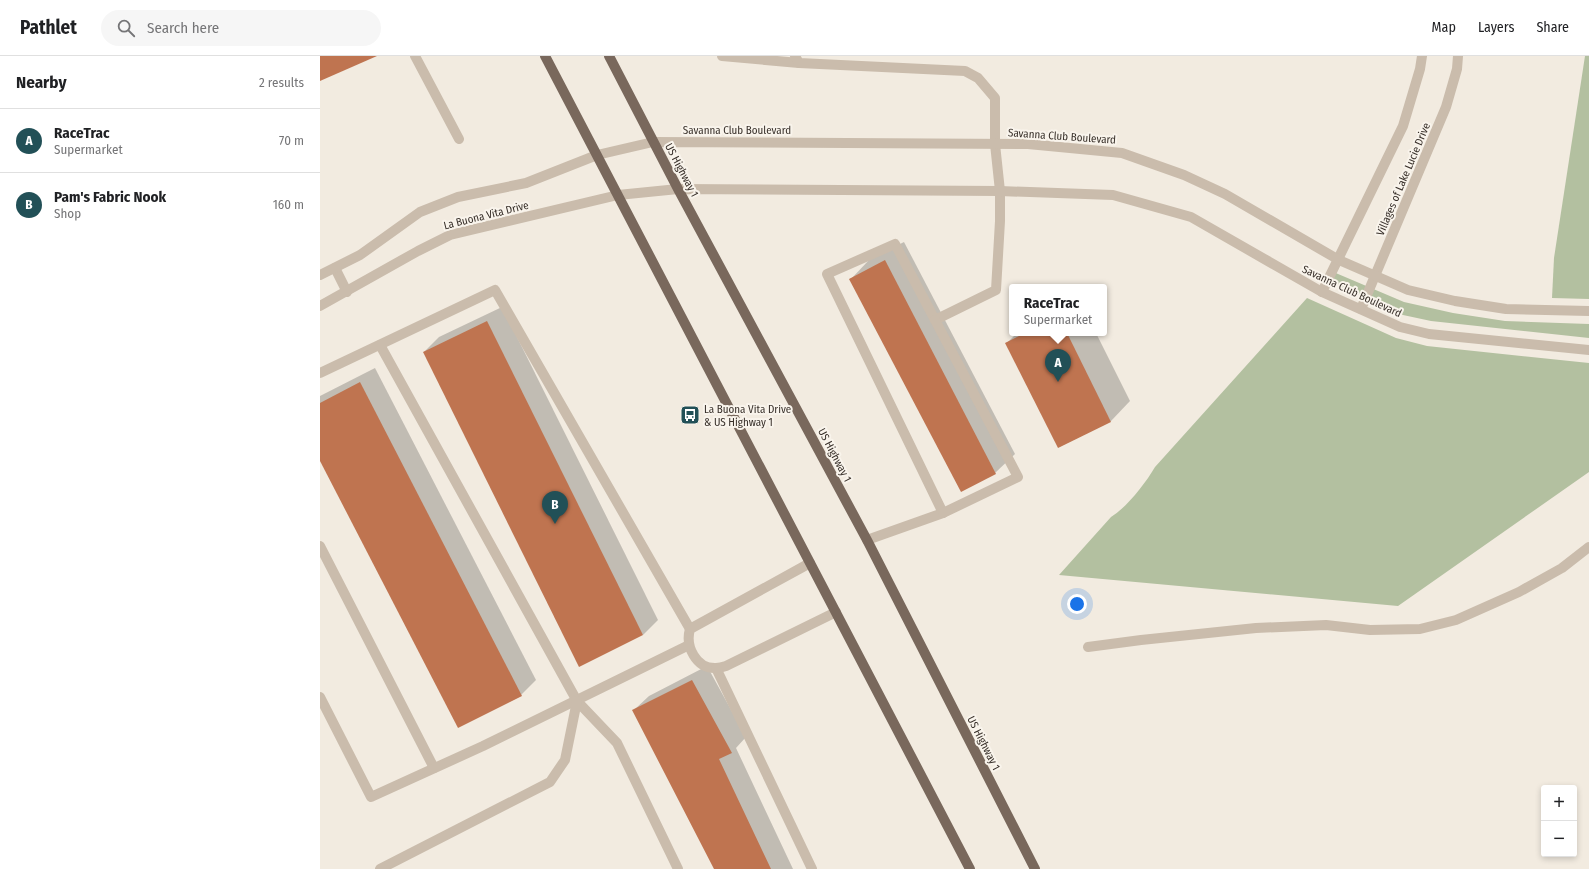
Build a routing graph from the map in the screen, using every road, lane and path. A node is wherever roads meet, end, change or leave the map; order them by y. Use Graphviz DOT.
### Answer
graph roads {
  1 [pos="415,56"];
  2 [pos="545,56"];
  3 [pos="609,56"];
  4 [pos="722,56"];
  5 [pos="1422,56"];
  6 [pos="1458,56"];
  7 [pos="797,60"];
  8 [pos="459,139"];
  9 [pos="653,142"];
  10 [pos="995,144"];
  11 [pos="597,155"];
  12 [pos="678,189"];
  13 [pos="1000,191"];
  14 [pos="618,196"];
  15 [pos="1339,260"];
  16 [pos="335,268"];
  17 [pos="320,275"];
  18 [pos="1374,276"];
  19 [pos="347,292"];
  20 [pos="1322,292"];
  21 [pos="320,306"];
  22 [pos="1361,309"];
  23 [pos="1589,311"];
  24 [pos="935,320"];
  25 [pos="380,345"];
  26 [pos="1589,350"];
  27 [pos="320,374"];
  28 [pos="943,513"];
  29 [pos="868,540"];
  30 [pos="320,546"];
  31 [pos="1589,547"];
  32 [pos="810,563"];
  33 [pos="836,612"];
  34 [pos="690,629"];
  35 [pos="689,645"];
  36 [pos="1088,648"];
  37 [pos="716,668"];
  38 [pos="320,697"];
  39 [pos="577,701"];
  40 [pos="434,768"];
  41 [pos="380,869"];
  42 [pos="678,869"];
  43 [pos="812,869"];
  44 [pos="970,869"];
  45 [pos="1034,869"];
  1 -- 8 [label="street"];
  2 -- 11 [label="main road"];
  3 -- 9 [label="main road, US Highway 1"];
  4 -- 7 [label="street"];
  5 -- 15 [label="street, Villages of Lake Lucie Drive"];
  6 -- 18 [label="street, Villages of Lake Lucie Drive"];
  7 -- 10 [label="street"];
  9 -- 10 [label="street, Savanna Club Boulevard"];
  9 -- 11 [label="street, Savanna Club Boulevard"];
  9 -- 12 [label="main road, US Highway 1"];
  10 -- 13 [label="street"];
  10 -- 15 [label="street, Savanna Club Boulevard"];
  11 -- 14 [label="main road"];
  11 -- 16 [label="street, La Buona Vita Drive"];
  12 -- 13 [label="street, Savanna Club Boulevard"];
  12 -- 14 [label="street, Savanna Club Boulevard"];
  12 -- 29 [label="main road, US Highway 1"];
  13 -- 20 [label="street, Savanna Club Boulevard"];
  13 -- 24 [label="street"];
  14 -- 19 [label="street, La Buona Vita Drive"];
  14 -- 32 [label="main road"];
  15 -- 18 [label="street, Savanna Club Boulevard"];
  15 -- 20 [label="street, Villages of Lake Lucie Drive"];
  16 -- 17 [label="street, La Buona Vita Drive"];
  16 -- 19 [label="street"];
  18 -- 22 [label="street, Villages of Lake Lucie Drive"];
  18 -- 23 [label="street, Savanna Club Boulevard"];
  19 -- 21 [label="street, La Buona Vita Drive"];
  20 -- 22 [label="street, Savanna Club Boulevard"];
  22 -- 26 [label="street, Savanna Club Boulevard"];
  24 -- 28 [label="street"];
  24 -- 28 [label="street"];
  25 -- 27 [label="street"];
  25 -- 34 [label="street"];
  25 -- 39 [label="street"];
  28 -- 29 [label="street"];
  29 -- 45 [label="main road, US Highway 1"];
  30 -- 40 [label="street"];
  31 -- 36 [label="street"];
  32 -- 33 [label="main road"];
  32 -- 34 [label="street"];
  33 -- 37 [label="street"];
  33 -- 44 [label="main road"];
  34 -- 35 [label="street"];
  35 -- 37 [label="street"];
  35 -- 39 [label="street"];
  37 -- 43 [label="street"];
  38 -- 40 [label="street"];
  39 -- 40 [label="street"];
  39 -- 41 [label="street"];
  39 -- 42 [label="street"];
}
